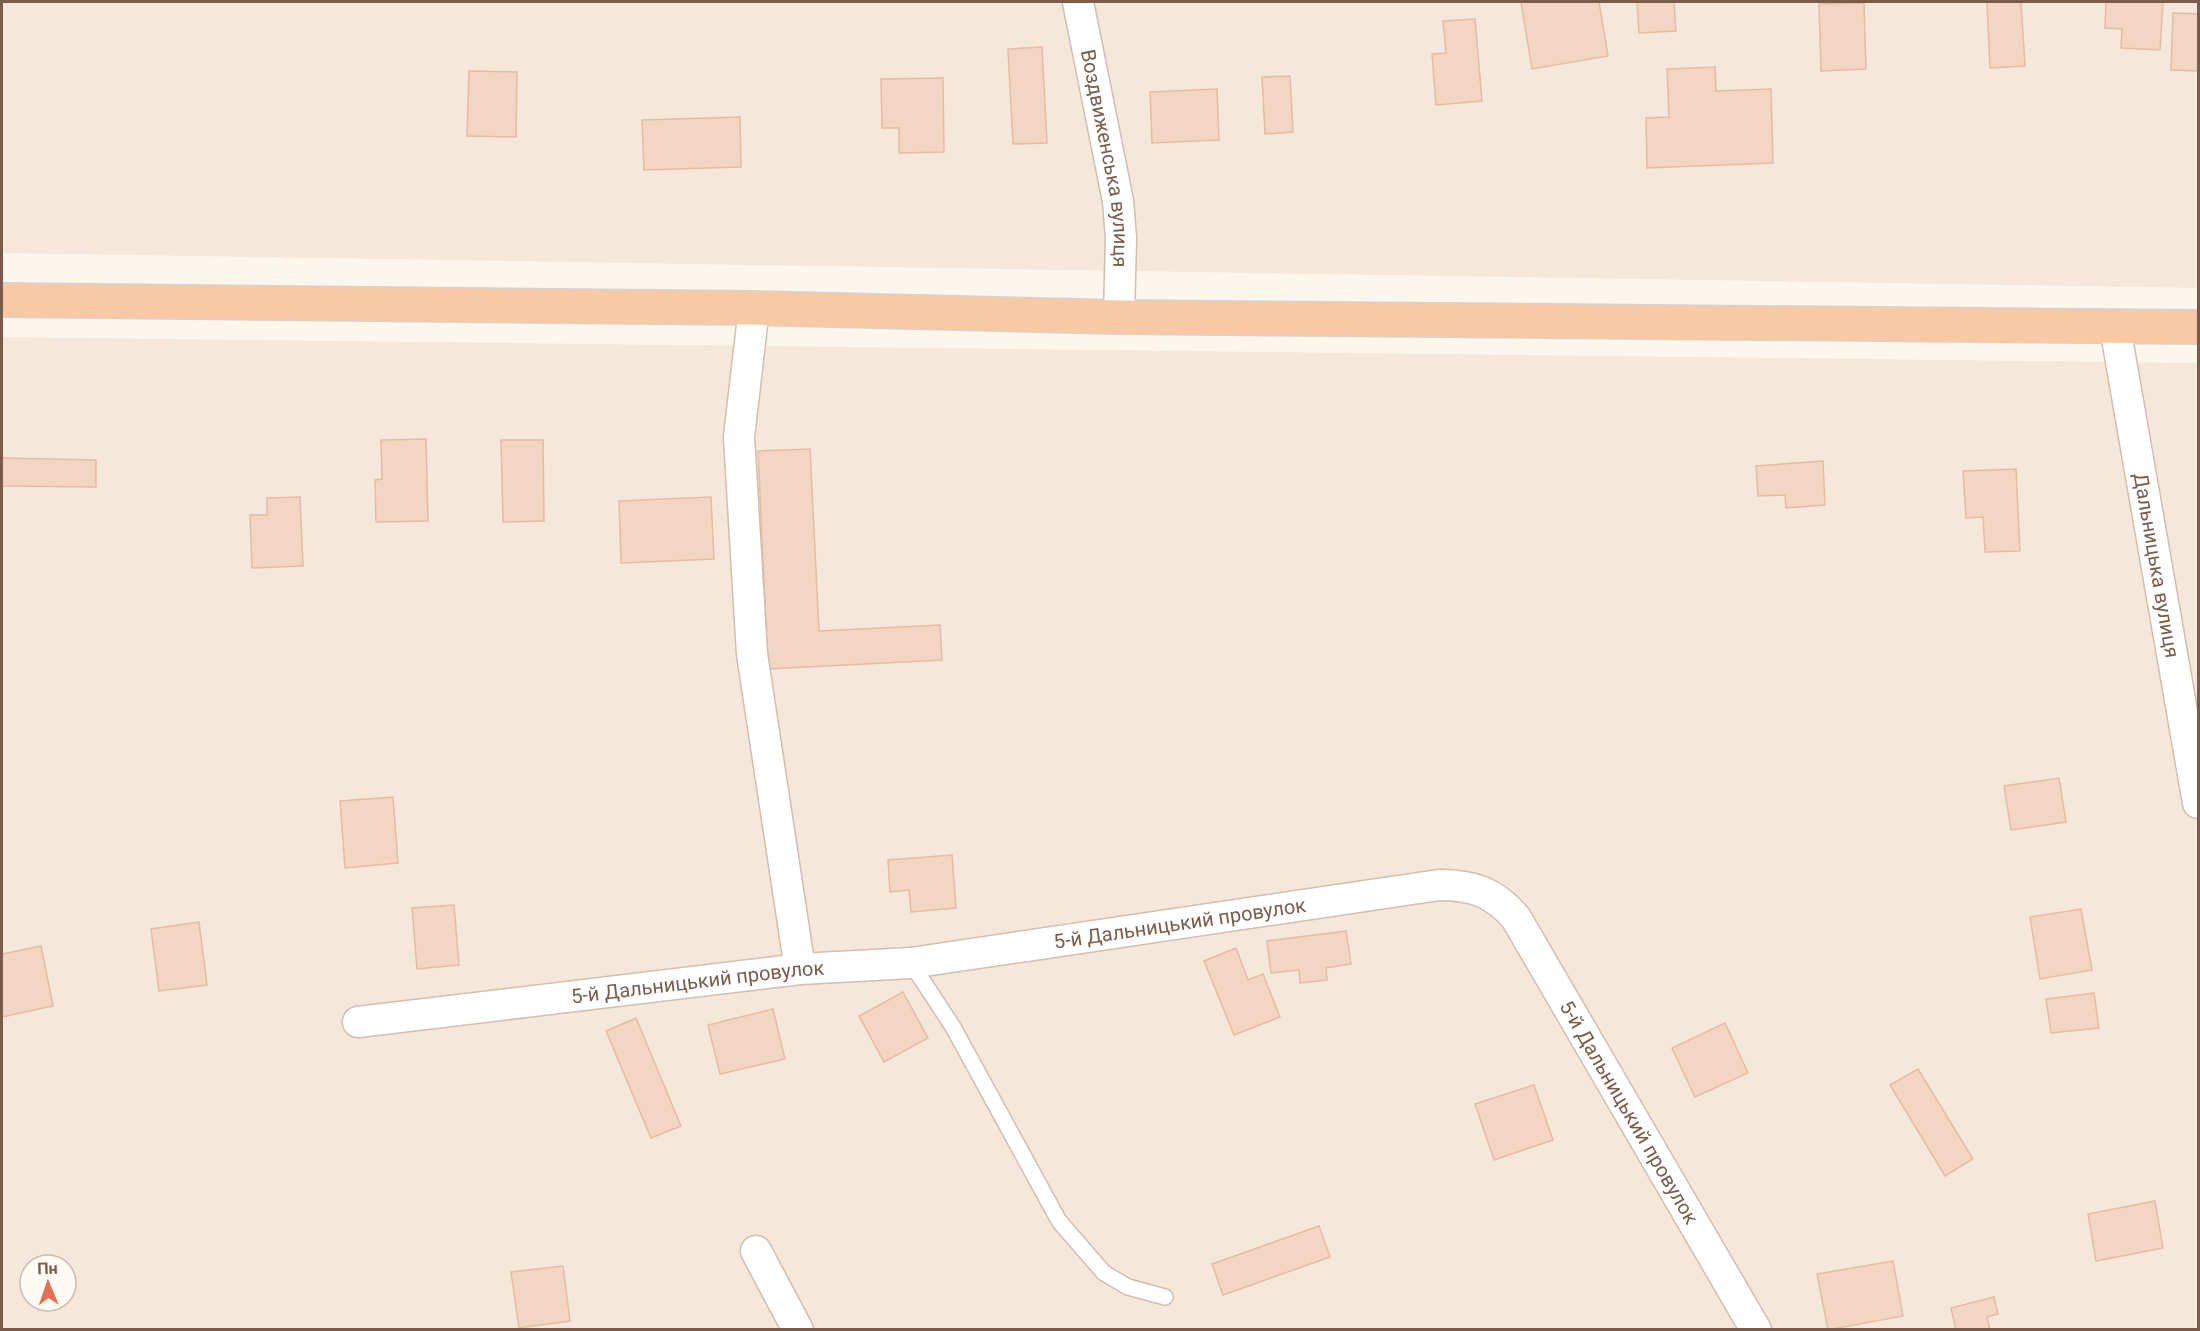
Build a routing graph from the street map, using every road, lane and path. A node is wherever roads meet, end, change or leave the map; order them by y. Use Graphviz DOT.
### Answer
graph roads {
  1 [pos="1078,2"];
  2 [pos="2,300"];
  3 [pos="754,308"];
  4 [pos="1119,317"];
  5 [pos="2115,327"];
  6 [pos="2199,327"];
  7 [pos="2199,803"];
  8 [pos="911,963"];
  9 [pos="800,969"];
  10 [pos="358,1022"];
  11 [pos="756,1251"];
  12 [pos="1166,1297"];
  13 [pos="798,1329"];
  14 [pos="1756,1329"];
  1 -- 4 [label="street, Воздвиженська вулиця"];
  2 -- 3 [label="highway"];
  3 -- 4 [label="highway"];
  3 -- 9 [label="street"];
  4 -- 5 [label="highway"];
  5 -- 6 [label="highway"];
  5 -- 7 [label="street, Дальницька вулиця"];
  8 -- 9 [label="street, 5-й Дальницький провулок"];
  8 -- 12 [label="lane"];
  8 -- 14 [label="street, 5-й Дальницький провулок"];
  9 -- 10 [label="street, 5-й Дальницький провулок"];
  11 -- 13 [label="street"];
}
